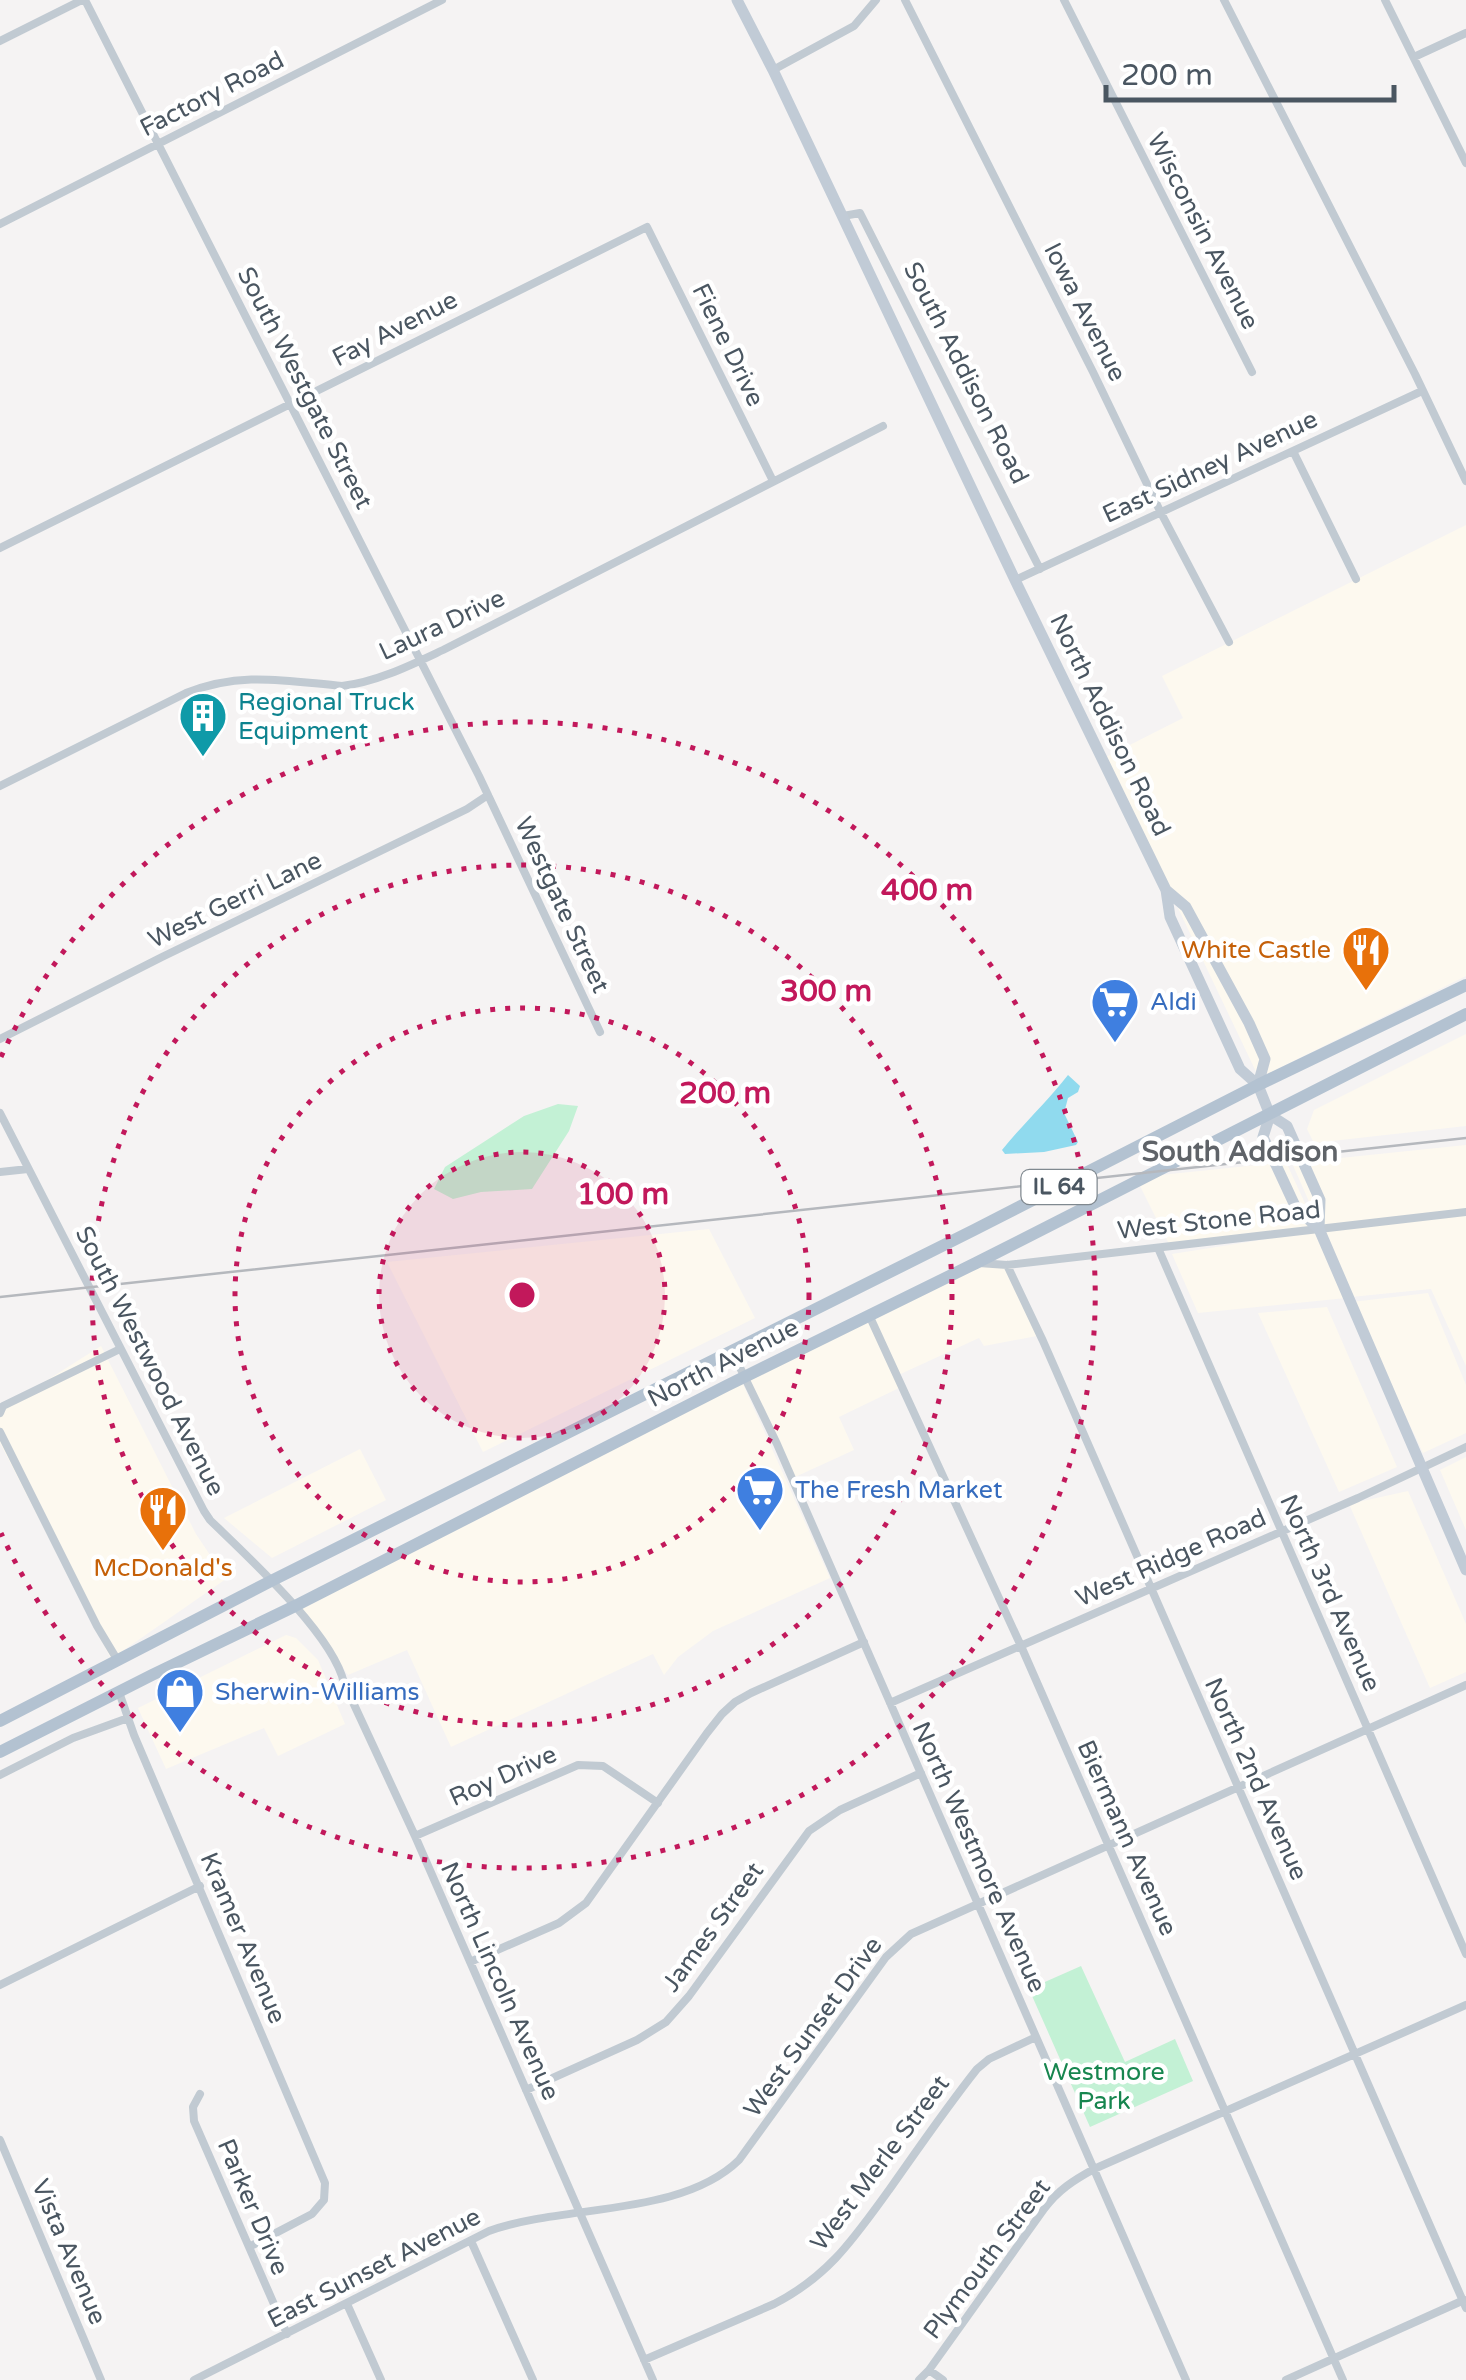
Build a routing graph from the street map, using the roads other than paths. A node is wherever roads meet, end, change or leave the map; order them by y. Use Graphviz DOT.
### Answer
graph roads {
  1 [pos="84,0"];
  2 [pos="442,0"];
  3 [pos="737,0"];
  4 [pos="876,0"];
  5 [pos="905,0"];
  6 [pos="1064,0"];
  7 [pos="1224,0"];
  8 [pos="1385,0"];
  9 [pos="1466,33"];
  10 [pos="0,41"];
  11 [pos="1414,58"];
  12 [pos="773,70"];
  13 [pos="159,144"];
  14 [pos="1466,163"];
  15 [pos="843,216"];
  16 [pos="0,224"];
  17 [pos="647,226"];
  18 [pos="1252,372"];
  19 [pos="1422,390"];
  20 [pos="290,404"];
  21 [pos="883,426"];
  22 [pos="1293,451"];
  23 [pos="1466,481"];
  24 [pos="772,482"];
  25 [pos="1160,511"];
  26 [pos="0,548"];
  27 [pos="1040,569"];
  28 [pos="1356,579"];
  29 [pos="1015,580"];
  30 [pos="1229,642"];
  31 [pos="421,661"];
  32 [pos="0,786"];
  33 [pos="488,795"];
  34 [pos="1166,890"];
  35 [pos="1466,985"];
  36 [pos="1465,1019"];
  37 [pos="600,1032"];
  38 [pos="0,1039"];
  39 [pos="1258,1085"];
  40 [pos="0,1112"];
  41 [pos="1270,1115"];
  42 [pos="28,1169"];
  43 [pos="0,1172"];
  44 [pos="1466,1212"];
  45 [pos="1319,1229"];
  46 [pos="1158,1248"];
  47 [pos="976,1263"];
  48 [pos="1008,1265"];
  49 [pos="869,1315"];
  50 [pos="120,1349"];
  51 [pos="732,1351"];
  52 [pos="744,1378"];
  53 [pos="0,1413"];
  54 [pos="0,1432"];
  55 [pos="1466,1447"];
  56 [pos="1421,1469"];
  57 [pos="1282,1531"];
  58 [pos="1466,1570"];
  59 [pos="271,1580"];
  60 [pos="1151,1588"];
  61 [pos="295,1606"];
  62 [pos="864,1642"];
  63 [pos="1021,1646"];
  64 [pos="118,1661"];
  65 [pos="1466,1685"];
  66 [pos="119,1692"];
  67 [pos="890,1703"];
  68 [pos="128,1718"];
  69 [pos="0,1721"];
  70 [pos="1368,1730"];
  71 [pos="0,1752"];
  72 [pos="921,1773"];
  73 [pos="0,1775"];
  74 [pos="1238,1788"];
  75 [pos="658,1803"];
  76 [pos="414,1836"];
  77 [pos="1108,1846"];
  78 [pos="200,1886"];
  79 [pos="978,1904"];
  80 [pos="1466,1954"];
  81 [pos="470,1962"];
  82 [pos="0,1985"];
  83 [pos="1466,2004"];
  84 [pos="1036,2037"];
  85 [pos="1354,2054"];
  86 [pos="526,2090"];
  87 [pos="200,2094"];
  88 [pos="1224,2111"];
  89 [pos="0,2140"];
  90 [pos="1094,2169"];
  91 [pos="580,2212"];
  92 [pos="470,2241"];
  93 [pos="248,2247"];
  94 [pos="1465,2303"];
  95 [pos="347,2304"];
  96 [pos="287,2334"];
  97 [pos="1334,2358"];
  98 [pos="644,2360"];
  99 [pos="216,2368"];
  100 [pos="930,2370"];
  101 [pos="101,2380"];
  102 [pos="194,2380"];
  103 [pos="222,2380"];
  104 [pos="380,2380"];
  105 [pos="532,2380"];
  106 [pos="653,2380"];
  107 [pos="919,2380"];
  108 [pos="943,2380"];
  109 [pos="1186,2380"];
  110 [pos="1286,2380"];
  111 [pos="1343,2380"];
  1 -- 10 [label="street"];
  1 -- 13 [label="street, South Westgate Street"];
  2 -- 13 [label="street, Factory Road"];
  3 -- 12 [label="street, South Addison Road"];
  4 -- 12 [label="street"];
  5 -- 25 [label="street, Iowa Avenue"];
  6 -- 18 [label="street, Wisconsin Avenue"];
  7 -- 19 [label="street"];
  8 -- 11 [label="street"];
  9 -- 11 [label="street"];
  11 -- 14 [label="street"];
  12 -- 15 [label="street, South Addison Road"];
  13 -- 16 [label="street, Factory Road"];
  13 -- 20 [label="street, South Westgate Street"];
  15 -- 27 [label="street, South Addison Road"];
  15 -- 29 [label="street, South Addison Road"];
  17 -- 20 [label="street, Fay Avenue"];
  17 -- 24 [label="street, Fiene Drive"];
  19 -- 22 [label="street, East Sidney Avenue"];
  19 -- 23 [label="street"];
  20 -- 26 [label="street, Fay Avenue"];
  20 -- 31 [label="street, South Westgate Street"];
  21 -- 24 [label="street, Laura Drive"];
  22 -- 25 [label="street, East Sidney Avenue"];
  22 -- 28 [label="street"];
  24 -- 31 [label="street, Laura Drive"];
  25 -- 27 [label="street, East Sidney Avenue"];
  25 -- 30 [label="street, Iowa Avenue"];
  27 -- 29 [label="street, East Sidney Avenue"];
  29 -- 34 [label="street, North Addison Road"];
  31 -- 32 [label="street, Laura Drive"];
  31 -- 33 [label="street, South Westgate Street"];
  33 -- 37 [label="street, Westgate Street"];
  33 -- 38 [label="street, West Gerri Lane"];
  34 -- 39 [label="street, North Addison Road"];
  34 -- 39 [label="street, North Addison Road"];
  35 -- 39 [label="main road, North Avenue / IL 64"];
  36 -- 41 [label="main road, North Avenue / IL 64"];
  39 -- 41 [label="street, North Addison Road"];
  39 -- 51 [label="main road, North Avenue / IL 64"];
  40 -- 42 [label="street, South Westwood Avenue"];
  41 -- 45 [label="street, North Addison Road"];
  41 -- 45 [label="street, North Addison Road"];
  41 -- 47 [label="main road, North Avenue / IL 64"];
  42 -- 43 [label="street"];
  42 -- 50 [label="street, South Westwood Avenue"];
  44 -- 45 [label="street, West Stone Road"];
  45 -- 46 [label="street, West Stone Road"];
  45 -- 56 [label="street, North Addison Road"];
  46 -- 48 [label="street, West Stone Road"];
  46 -- 57 [label="street, North 3rd Avenue"];
  47 -- 48 [label="street, West Stone Road"];
  47 -- 49 [label="main road, North Avenue / IL 64"];
  48 -- 60 [label="street, North 2nd Avenue"];
  49 -- 52 [label="main road, North Avenue / IL 64"];
  49 -- 63 [label="street, Biermann Avenue"];
  50 -- 53 [label="street"];
  50 -- 59 [label="street, South Westwood Avenue"];
  51 -- 52 [label="street, North Westmore Avenue"];
  51 -- 59 [label="main road, North Avenue / IL 64"];
  52 -- 61 [label="main road, North Avenue / IL 64"];
  52 -- 62 [label="street, North Westmore Avenue"];
  54 -- 64 [label="street"];
  55 -- 56 [label="street, West Ridge Road"];
  56 -- 57 [label="street, West Ridge Road"];
  56 -- 58 [label="street, North Addison Road"];
  57 -- 60 [label="street, West Ridge Road"];
  57 -- 70 [label="street, North 3rd Avenue"];
  59 -- 61 [label="street, South Westwood Avenue"];
  59 -- 64 [label="main road, North Avenue / IL 64"];
  60 -- 63 [label="street, West Ridge Road"];
  60 -- 74 [label="street, North 2nd Avenue"];
  61 -- 66 [label="main road, North Avenue / IL 64"];
  61 -- 76 [label="street, North Lincoln Avenue"];
  62 -- 67 [label="street, North Westmore Avenue"];
  62 -- 75 [label="street"];
  63 -- 67 [label="street, West Ridge Road"];
  63 -- 77 [label="street, Biermann Avenue"];
  64 -- 69 [label="main road, North Avenue / IL 64"];
  65 -- 70 [label="street, West Sunset Drive"];
  66 -- 68 [label="street, Kramer Avenue"];
  66 -- 71 [label="main road, North Avenue / IL 64"];
  67 -- 72 [label="street, North Westmore Avenue"];
  68 -- 73 [label="street"];
  68 -- 78 [label="street, Kramer Avenue"];
  70 -- 74 [label="street, West Sunset Drive"];
  70 -- 80 [label="street, North 3rd Avenue"];
  72 -- 79 [label="street, North Westmore Avenue"];
  72 -- 86 [label="street, James Street"];
  74 -- 77 [label="street, West Sunset Drive"];
  74 -- 85 [label="street, North 2nd Avenue"];
  75 -- 76 [label="street, Roy Drive"];
  75 -- 81 [label="street"];
  76 -- 81 [label="street, North Lincoln Avenue"];
  77 -- 79 [label="street, West Sunset Drive"];
  77 -- 88 [label="street, Biermann Avenue"];
  78 -- 82 [label="street"];
  78 -- 93 [label="street, Kramer Avenue"];
  79 -- 84 [label="street, North Westmore Avenue"];
  79 -- 91 [label="street, West Sunset Drive"];
  81 -- 86 [label="street, North Lincoln Avenue"];
  83 -- 85 [label="street, Plymouth Street"];
  84 -- 90 [label="street, North Westmore Avenue"];
  84 -- 98 [label="street, West Merle Street"];
  85 -- 88 [label="street, Plymouth Street"];
  85 -- 94 [label="street, North 2nd Avenue"];
  86 -- 91 [label="street, North Lincoln Avenue"];
  87 -- 93 [label="street, Parker Drive"];
  88 -- 90 [label="street, Plymouth Street"];
  88 -- 97 [label="street, Biermann Avenue"];
  89 -- 101 [label="street, Vista Avenue"];
  90 -- 100 [label="street, Plymouth Street"];
  90 -- 109 [label="street, North Westmore Avenue"];
  91 -- 92 [label="street, East Sunset Avenue"];
  91 -- 98 [label="street, North Lincoln Avenue"];
  92 -- 95 [label="street, East Sunset Avenue"];
  92 -- 105 [label="street"];
  93 -- 96 [label="street, Parker Drive"];
  94 -- 97 [label="street"];
  95 -- 96 [label="street, East Sunset Avenue"];
  95 -- 104 [label="street"];
  96 -- 99 [label="street, East Sunset Avenue"];
  97 -- 110 [label="street"];
  97 -- 111 [label="street, Biermann Avenue"];
  98 -- 106 [label="street, North Lincoln Avenue"];
  99 -- 102 [label="street, East Sunset Avenue"];
  99 -- 103 [label="street"];
  100 -- 107 [label="street, Plymouth Street"];
  100 -- 108 [label="street"];
}
